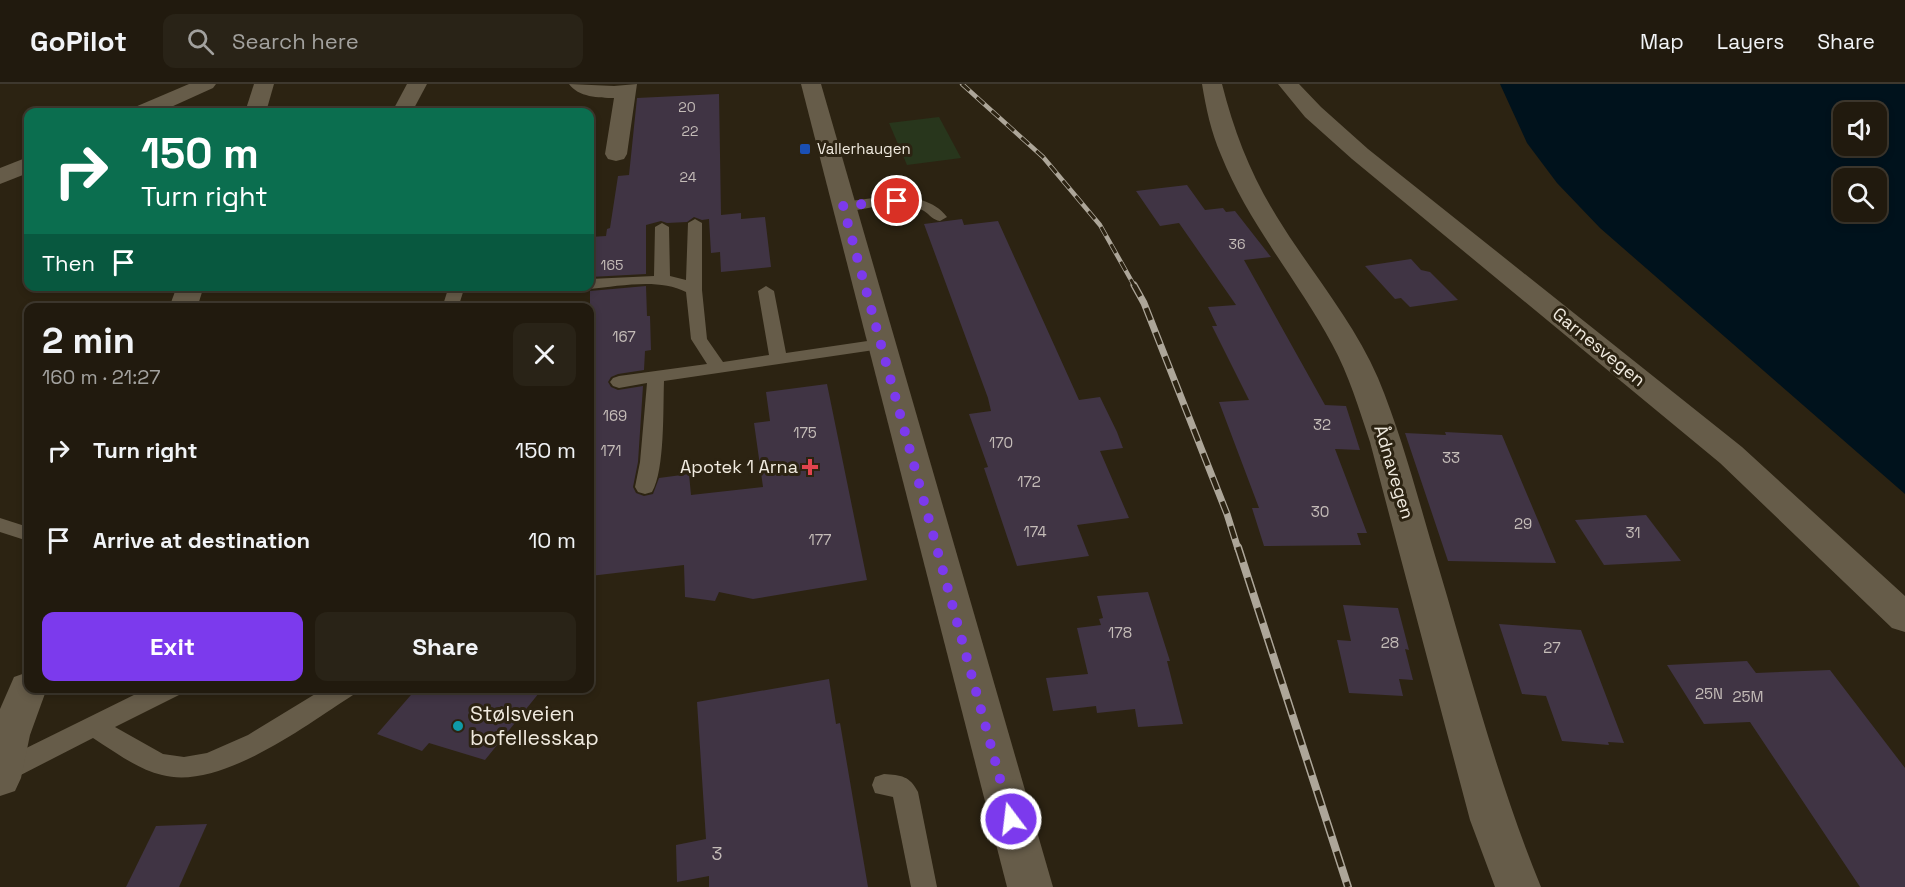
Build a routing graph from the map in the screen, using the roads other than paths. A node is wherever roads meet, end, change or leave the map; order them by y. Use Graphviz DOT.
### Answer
graph roads {
  1 [pos="206,84"];
  2 [pos="264,84"];
  3 [pos="417,84"];
  4 [pos="579,84"];
  5 [pos="811,84"];
  6 [pos="1212,84"];
  7 [pos="1288,84"];
  8 [pos="627,88"];
  9 [pos="152,108"];
  10 [pos="257,108"];
  11 [pos="404,108"];
  12 [pos="616,154"];
  13 [pos="24,166"];
  14 [pos="0,177"];
  15 [pos="843,206"];
  16 [pos="940,217"];
  17 [pos="695,223"];
  18 [pos="662,227"];
  19 [pos="662,281"];
  20 [pos="594,284"];
  21 [pos="694,290"];
  22 [pos="766,291"];
  23 [pos="881,344"];
  24 [pos="778,358"];
  25 [pos="718,367"];
  26 [pos="656,376"];
  27 [pos="619,382"];
  28 [pos="645,487"];
  29 [pos="0,525"];
  30 [pos="24,533"];
  31 [pos="1905,618"];
  32 [pos="26,693"];
  33 [pos="161,693"];
  34 [pos="337,693"];
  35 [pos="95,727"];
  36 [pos="1,775"];
  37 [pos="884,785"];
  38 [pos="924,887"];
  39 [pos="1030,887"];
  40 [pos="1518,887"];
  1 -- 9 [label="main road"];
  2 -- 10 [label="main road"];
  3 -- 11 [label="main road"];
  4 -- 8 [label="main road"];
  5 -- 15 [label="main road"];
  6 -- 40 [label="main road, Ådnavegen"];
  7 -- 31 [label="main road, Garnesvegen"];
  8 -- 12 [label="main road"];
  13 -- 14 [label="main road"];
  15 -- 16 [label="lane"];
  15 -- 23 [label="main road"];
  17 -- 21 [label="lane"];
  18 -- 19 [label="lane"];
  19 -- 20 [label="lane"];
  19 -- 21 [label="lane"];
  21 -- 25 [label="lane"];
  22 -- 24 [label="lane"];
  23 -- 24 [label="lane"];
  23 -- 39 [label="main road"];
  24 -- 25 [label="lane"];
  25 -- 26 [label="lane"];
  26 -- 27 [label="lane"];
  26 -- 28 [label="lane"];
  29 -- 30 [label="lane"];
  32 -- 36 [label="main road"];
  33 -- 35 [label="lane"];
  34 -- 35 [label="lane"];
  35 -- 36 [label="lane"];
  37 -- 38 [label="lane"];
}
